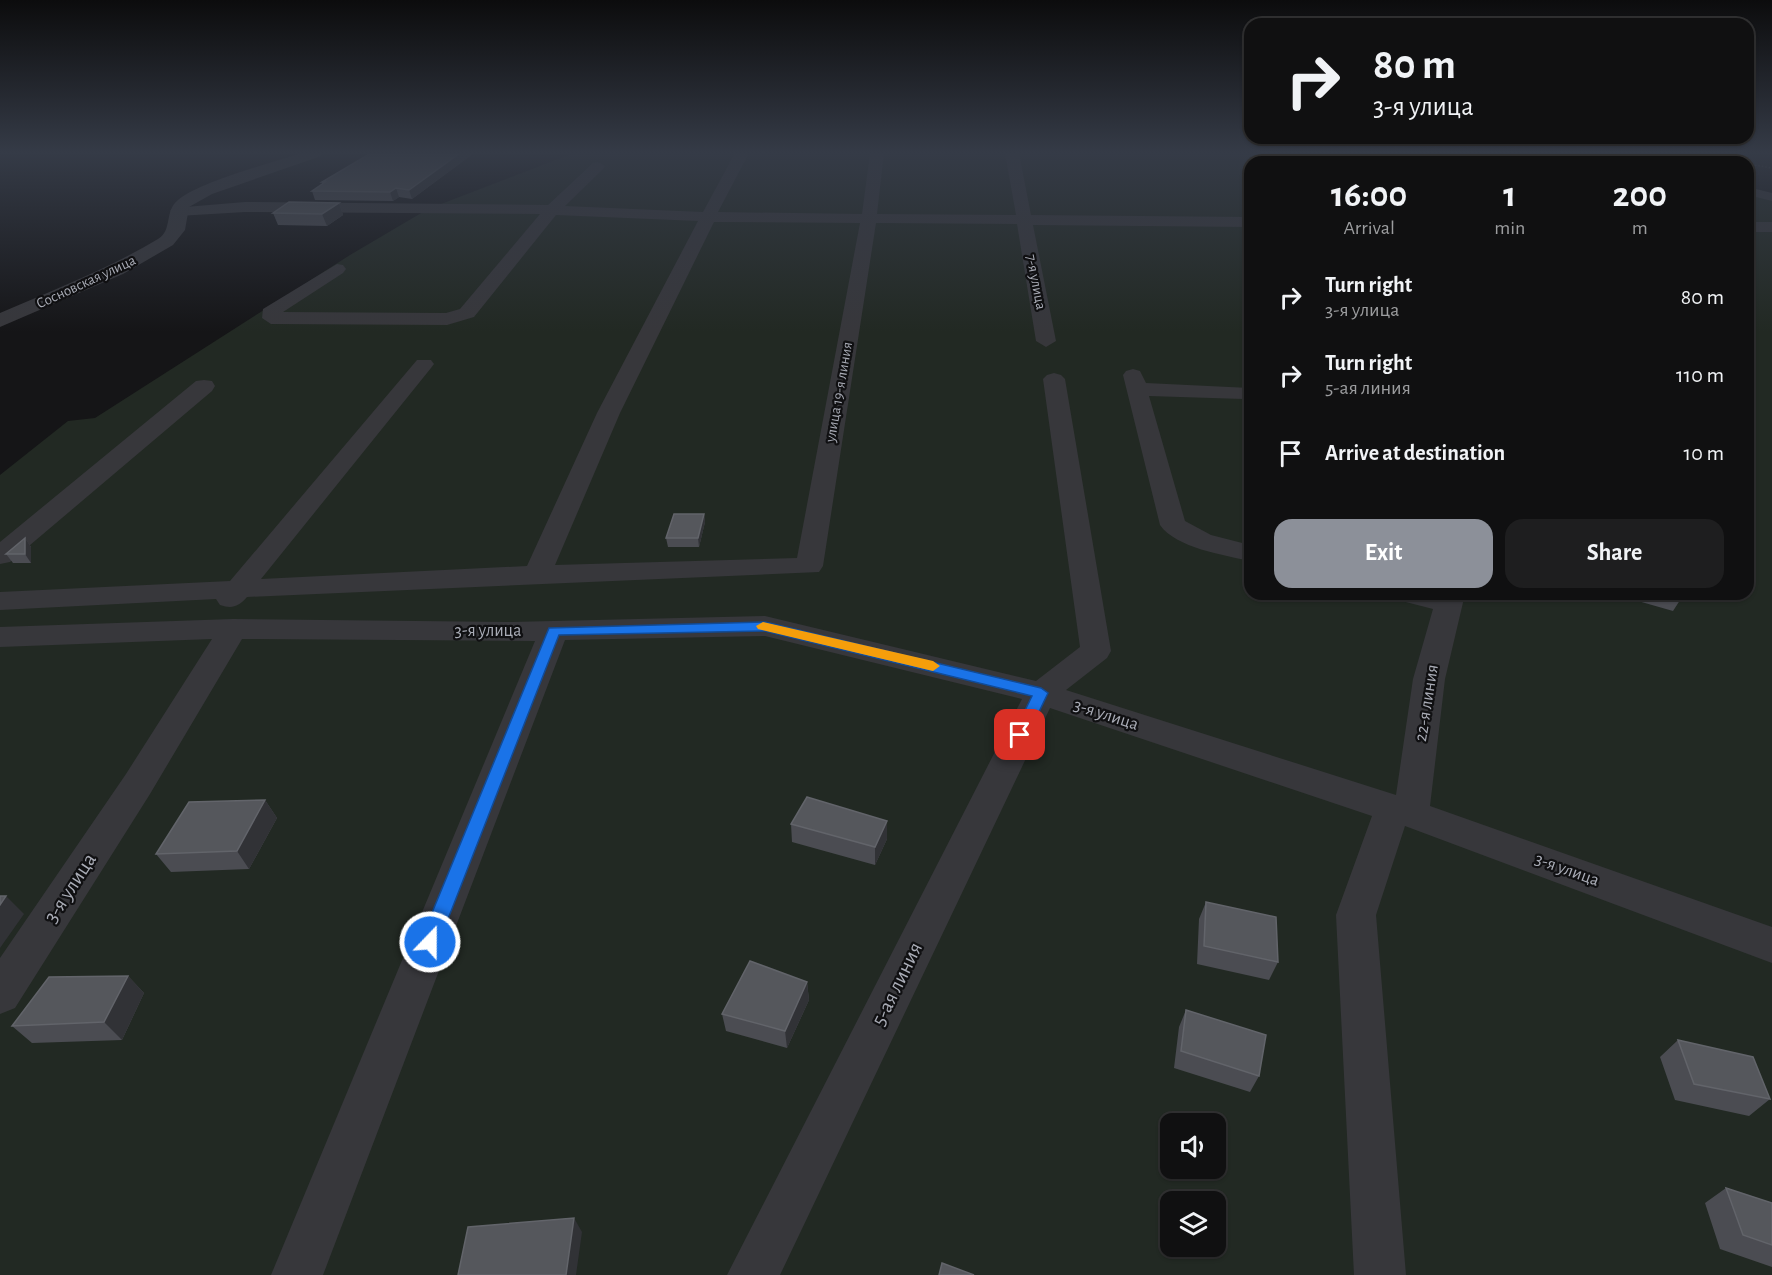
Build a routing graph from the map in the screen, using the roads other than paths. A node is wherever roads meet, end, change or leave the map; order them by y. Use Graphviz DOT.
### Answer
graph roads {
  1 [pos="178,212"];
  2 [pos="550,212"];
  3 [pos="608,212"];
  4 [pos="710,212"];
  5 [pos="870,212"];
  6 [pos="1023,212"];
  7 [pos="708,217"];
  8 [pos="869,218"];
  9 [pos="1024,220"];
  10 [pos="1244,222"];
  11 [pos="1754,227"];
  12 [pos="1772,228"];
  13 [pos="337,269"];
  14 [pos="0,321"];
  15 [pos="1047,341"];
  16 [pos="424,364"];
  17 [pos="1054,379"];
  18 [pos="204,386"];
  19 [pos="1243,393"];
  20 [pos="1244,551"];
  21 [pos="0,556"];
  22 [pos="537,574"];
  23 [pos="237,590"];
  24 [pos="1449,600"];
  25 [pos="0,601"];
  26 [pos="220,630"];
  27 [pos="554,631"];
  28 [pos="0,637"];
  29 [pos="1041,693"];
  30 [pos="1402,811"];
  31 [pos="1772,945"];
  32 [pos="0,994"];
  33 [pos="297,1275"];
  34 [pos="753,1275"];
  35 [pos="1380,1275"];
  1 -- 14 [label="street, Сосновская улица"];
  2 -- 13 [label="street"];
  3 -- 7 [label="street"];
  4 -- 7 [label="street"];
  5 -- 8 [label="street, улица 19-я линия"];
  6 -- 9 [label="street, 7-я улица"];
  7 -- 8 [label="street"];
  7 -- 22 [label="street"];
  8 -- 9 [label="street"];
  8 -- 22 [label="street, улица 19-я линия"];
  9 -- 10 [label="street"];
  9 -- 15 [label="street, 7-я улица"];
  11 -- 12 [label="street"];
  16 -- 23 [label="street"];
  17 -- 29 [label="street"];
  18 -- 21 [label="street"];
  19 -- 20 [label="street"];
  22 -- 23 [label="street"];
  23 -- 25 [label="street"];
  23 -- 26 [label="street"];
  24 -- 30 [label="street, 22-я линия"];
  26 -- 27 [label="street, 3-я улица"];
  26 -- 28 [label="street, 3-я улица"];
  26 -- 32 [label="street, 3-я улица"];
  27 -- 29 [label="street, 3-я улица"];
  27 -- 33 [label="street"];
  29 -- 30 [label="street, 3-я улица"];
  29 -- 34 [label="street, 5-ая линия"];
  30 -- 31 [label="street, 3-я улица"];
  30 -- 35 [label="street, 22-я линия"];
}
